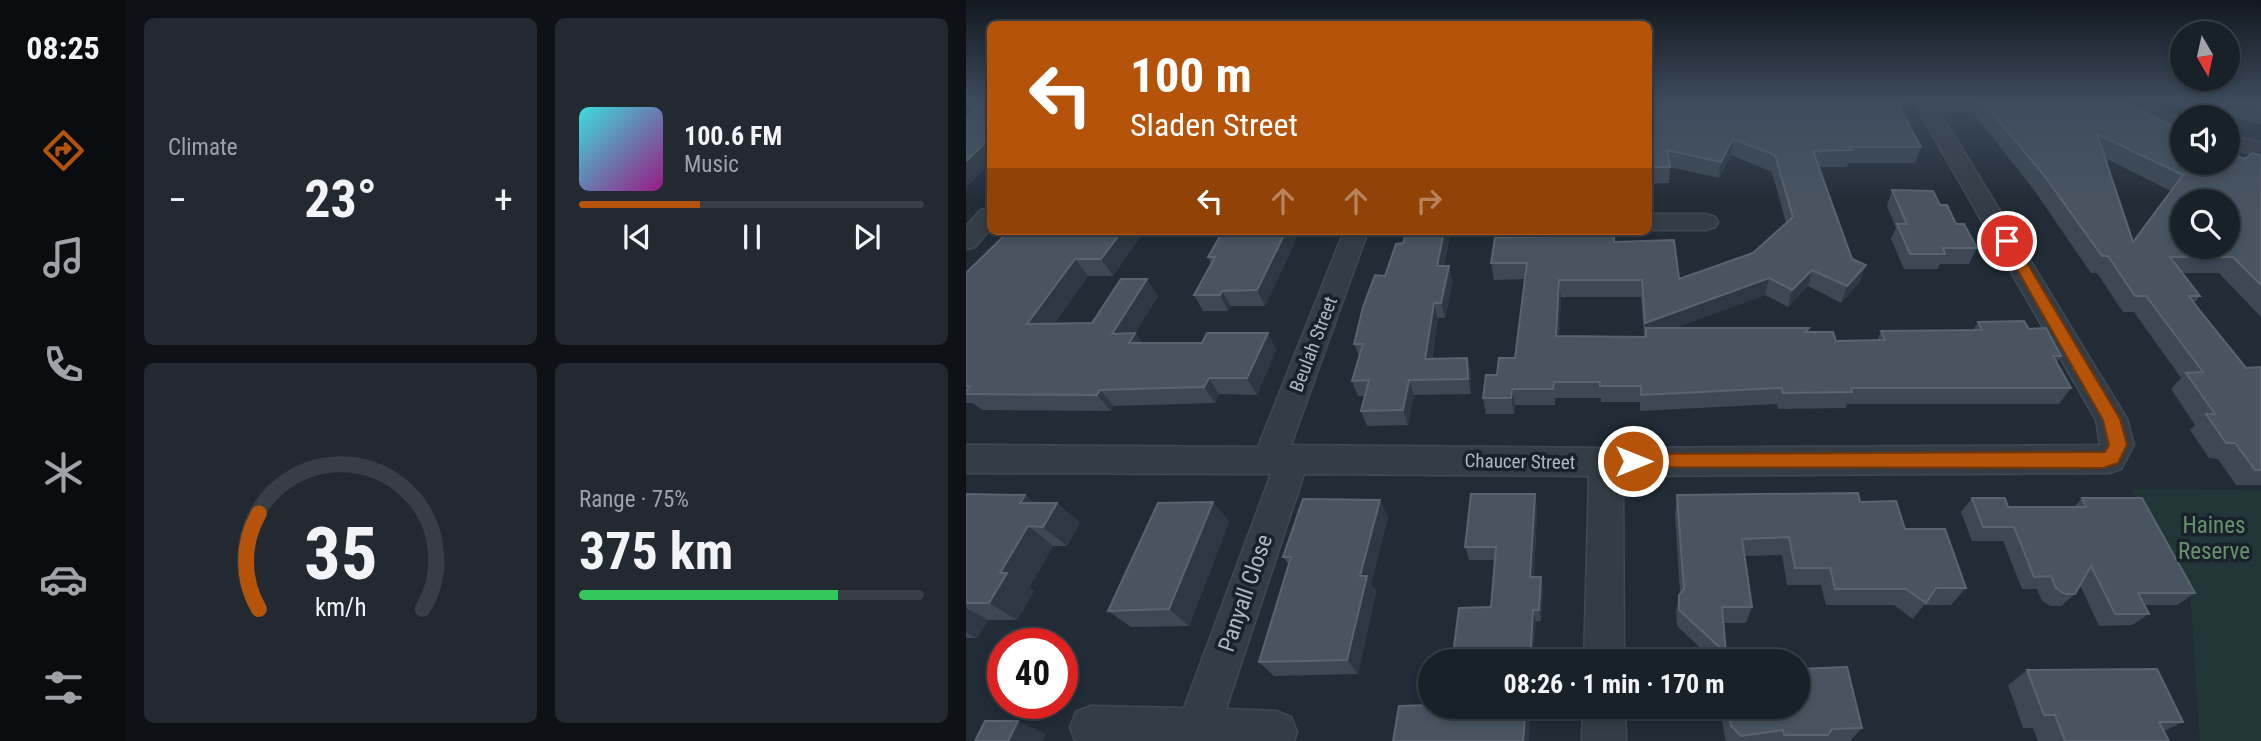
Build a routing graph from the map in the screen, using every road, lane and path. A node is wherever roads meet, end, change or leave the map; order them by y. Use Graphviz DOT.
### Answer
graph roads {
  1 [pos="1943,136"];
  2 [pos="2240,145"];
  3 [pos="2261,149"];
  4 [pos="987,218"];
  5 [pos="1652,222"];
  6 [pos="1706,222"];
  7 [pos="1355,235"];
  8 [pos="966,241"];
  9 [pos="1282,458"];
  10 [pos="966,459"];
  11 [pos="1606,462"];
  12 [pos="1604,649"];
  13 [pos="1604,719"];
  14 [pos="1091,727"];
  15 [pos="1198,729"];
  16 [pos="1276,732"];
  17 [pos="1604,741"];
  1 -- 11 [label="street, Chaucer Street"];
  2 -- 3 [label="street"];
  4 -- 8 [label="street"];
  5 -- 6 [label="street"];
  7 -- 9 [label="street, Beulah Street"];
  9 -- 10 [label="street, Chaucer Street"];
  9 -- 11 [label="street, Chaucer Street"];
  9 -- 15 [label="street, Panyall Close"];
  11 -- 12 [label="street"];
  13 -- 17 [label="street"];
  14 -- 15 [label="street"];
  15 -- 16 [label="street"];
}
